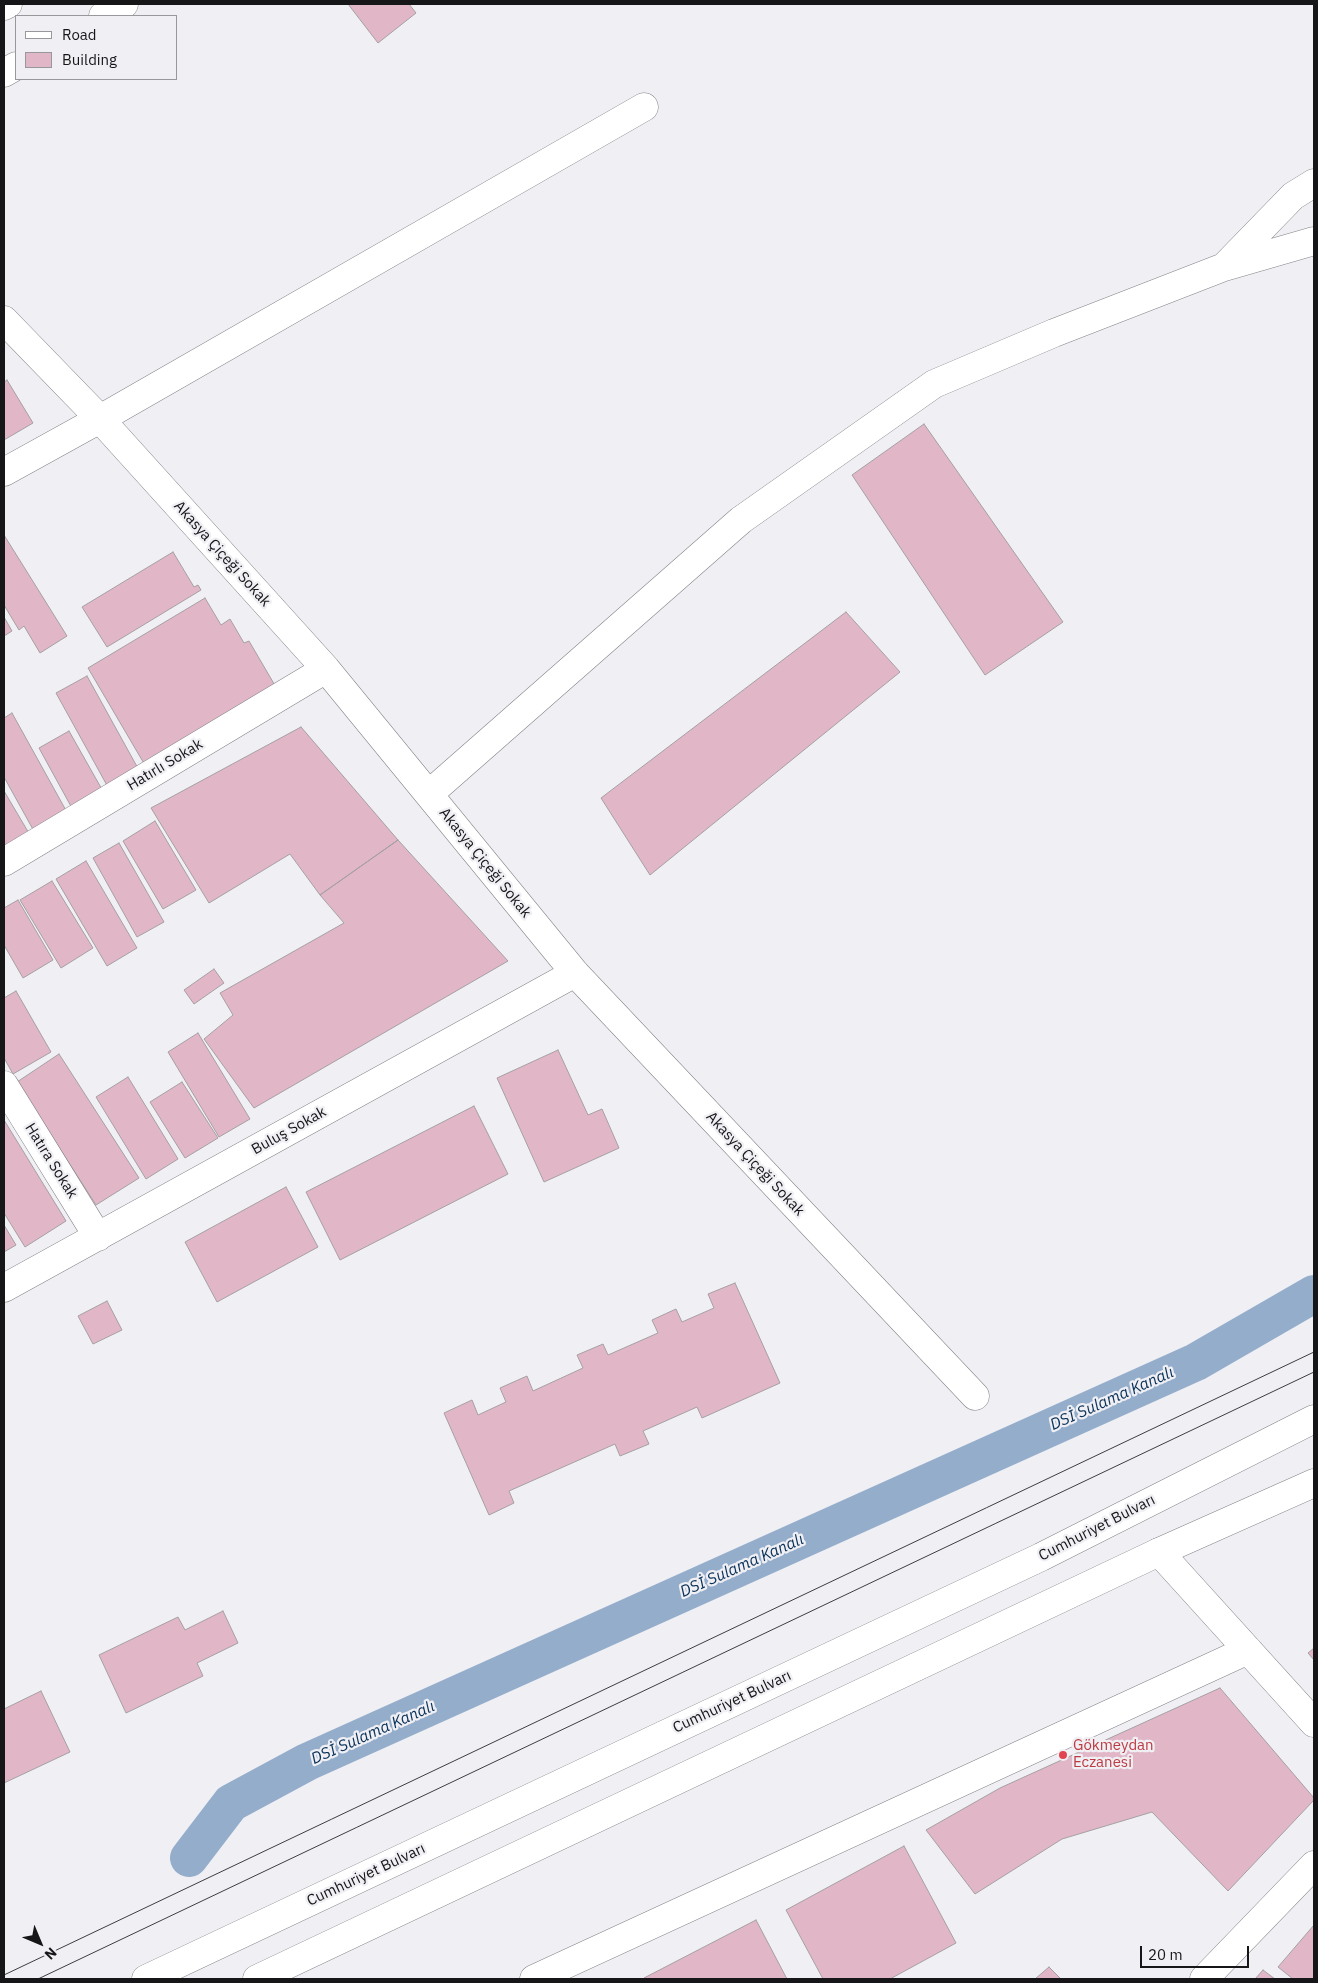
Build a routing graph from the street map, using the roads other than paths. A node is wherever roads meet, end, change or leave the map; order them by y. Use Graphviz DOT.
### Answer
graph roads {
  1 [pos="8,4"];
  2 [pos="124,4"];
  3 [pos="4,6"];
  4 [pos="104,15"];
  5 [pos="15,67"];
  6 [pos="4,73"];
  7 [pos="644,107"];
  8 [pos="1314,183"];
  9 [pos="1314,241"];
  10 [pos="1224,267"];
  11 [pos="4,320"];
  12 [pos="100,419"];
  13 [pos="4,472"];
  14 [pos="326,669"];
  15 [pos="428,794"];
  16 [pos="4,862"];
  17 [pos="575,973"];
  18 [pos="4,1085"];
  19 [pos="98,1237"];
  20 [pos="4,1288"];
  21 [pos="976,1396"];
  22 [pos="1314,1419"];
  23 [pos="1314,1483"];
  24 [pos="1159,1552"];
  25 [pos="1248,1650"];
  26 [pos="1314,1723"];
  27 [pos="1314,1865"];
  28 [pos="146,1979"];
  29 [pos="257,1979"];
  30 [pos="534,1979"];
  31 [pos="1204,1979"];
  1 -- 3 [label="street"];
  2 -- 4 [label="street"];
  5 -- 6 [label="street"];
  7 -- 12 [label="street"];
  8 -- 10 [label="street"];
  9 -- 10 [label="street"];
  10 -- 15 [label="street"];
  11 -- 12 [label="street, Akasya Çiçeği Sokak"];
  12 -- 13 [label="street"];
  12 -- 14 [label="street, Akasya Çiçeği Sokak"];
  14 -- 15 [label="street, Akasya Çiçeği Sokak"];
  14 -- 16 [label="street, Hatırlı Sokak"];
  15 -- 17 [label="street, Akasya Çiçeği Sokak"];
  17 -- 19 [label="street, Buluş Sokak"];
  17 -- 21 [label="street, Akasya Çiçeği Sokak"];
  18 -- 19 [label="street, Hatıra Sokak"];
  19 -- 20 [label="street, Buluş Sokak"];
  22 -- 28 [label="street, Cumhuriyet Bulvarı"];
  23 -- 24 [label="street"];
  24 -- 25 [label="street"];
  24 -- 29 [label="street"];
  25 -- 26 [label="street"];
  25 -- 30 [label="street"];
  27 -- 31 [label="street"];
}
